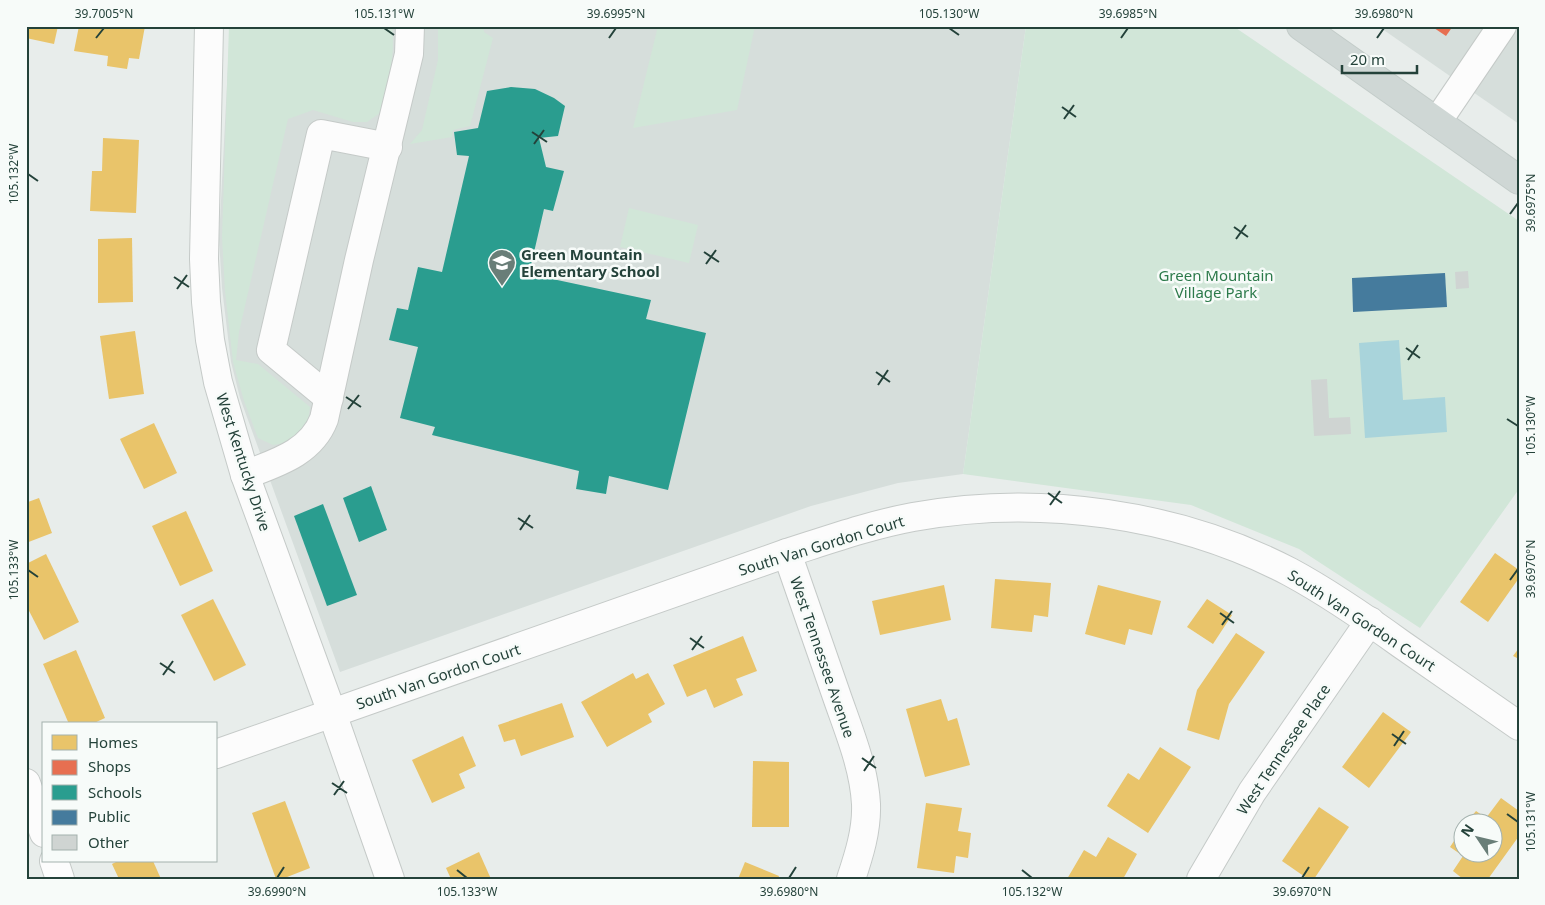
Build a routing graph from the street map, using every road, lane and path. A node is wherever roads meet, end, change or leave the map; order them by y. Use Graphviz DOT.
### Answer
graph roads {
  1 [pos="208,26"];
  2 [pos="410,26"];
  3 [pos="1301,26"];
  4 [pos="1502,26"];
  5 [pos="1437,122"];
  6 [pos="388,147"];
  7 [pos="1519,180"];
  8 [pos="329,398"];
  9 [pos="244,475"];
  10 [pos="787,553"];
  11 [pos="1370,622"];
  12 [pos="332,713"];
  13 [pos="1519,726"];
  14 [pos="218,753"];
  15 [pos="26,783"];
  16 [pos="38,821"];
  17 [pos="54,862"];
  18 [pos="60,879"];
  19 [pos="390,879"];
  20 [pos="851,879"];
  21 [pos="1201,879"];
  1 -- 9 [label="street, West Kentucky Drive"];
  2 -- 6 [label="street"];
  3 -- 5 [label="main road"];
  4 -- 5 [label="street"];
  5 -- 7 [label="main road"];
  6 -- 8 [label="street"];
  6 -- 8 [label="street"];
  8 -- 9 [label="street"];
  9 -- 12 [label="street, West Kentucky Drive"];
  10 -- 11 [label="street, South Van Gordon Court"];
  10 -- 12 [label="street, South Van Gordon Court"];
  10 -- 20 [label="street, West Tennessee Avenue"];
  11 -- 13 [label="street, South Van Gordon Court"];
  11 -- 21 [label="street, West Tennessee Place"];
  12 -- 14 [label="street, South Van Gordon Court"];
  12 -- 19 [label="street, West Kentucky Drive"];
  15 -- 16 [label="street"];
  17 -- 18 [label="street"];
}
